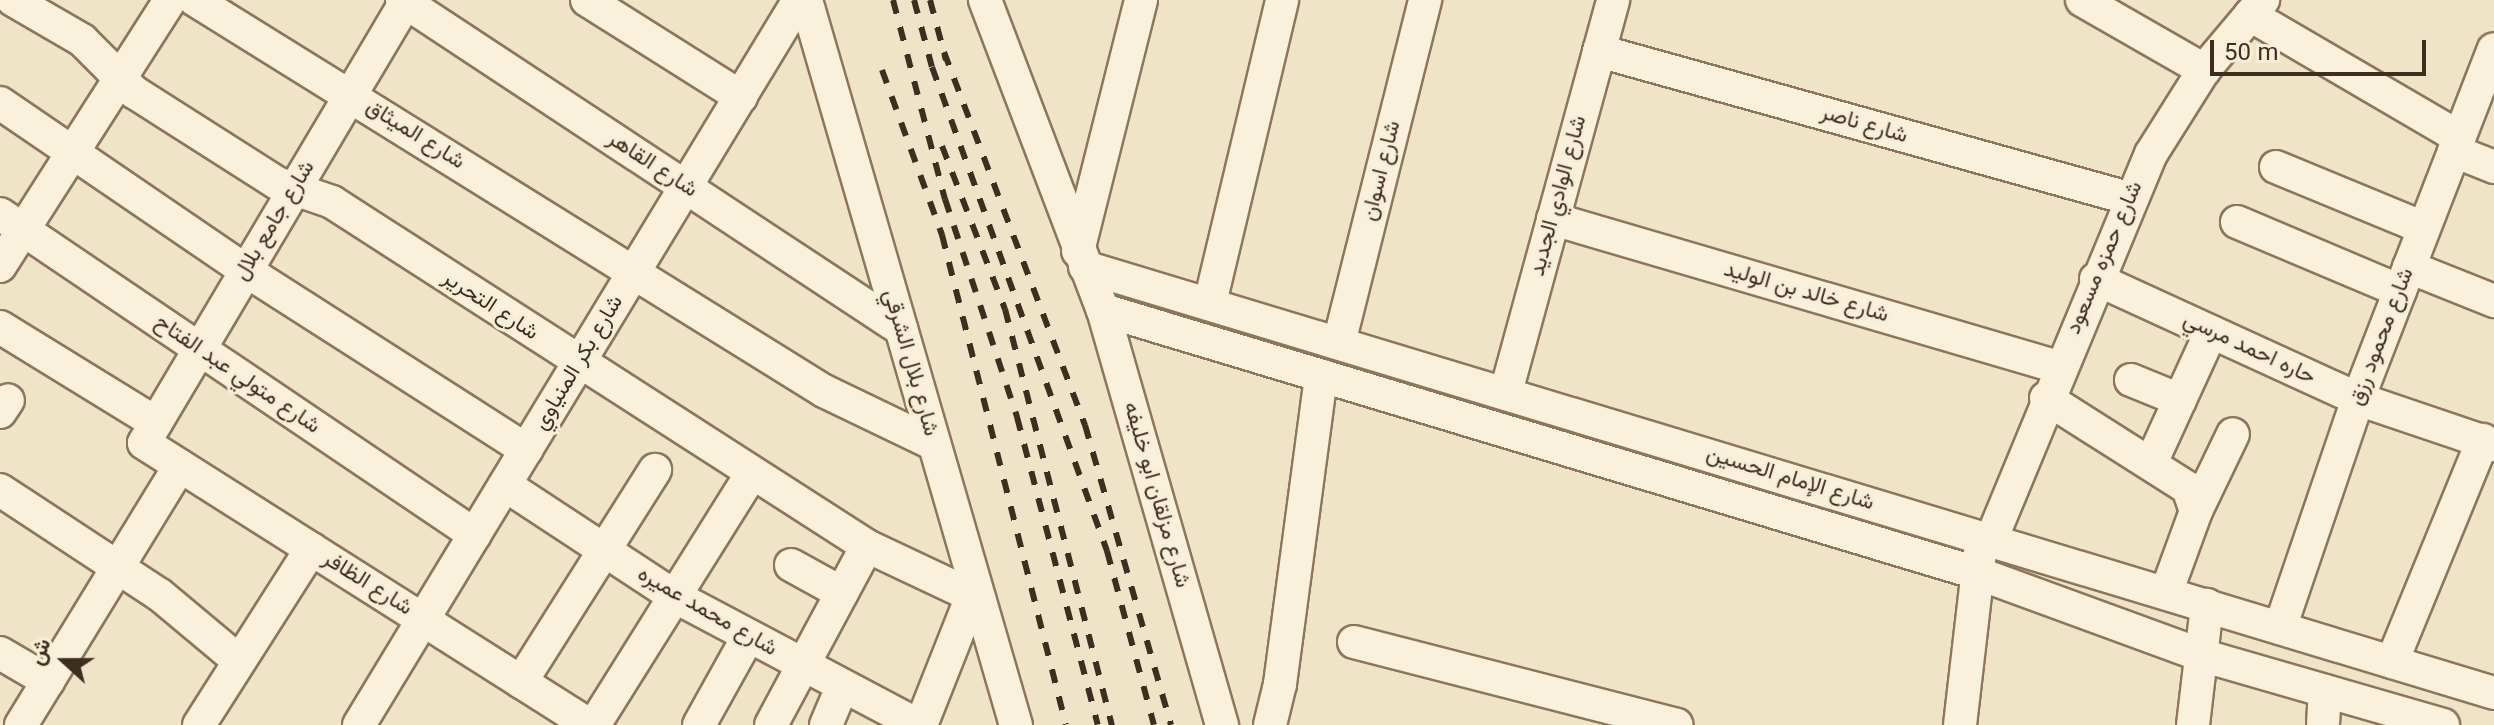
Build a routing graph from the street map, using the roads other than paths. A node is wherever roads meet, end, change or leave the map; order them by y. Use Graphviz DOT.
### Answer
graph roads {
  1 [pos="13,0"];
  2 [pos="170,0"];
  3 [pos="195,0"];
  4 [pos="587,0"];
  5 [pos="985,0"];
  6 [pos="1141,0"];
  7 [pos="1282,0"];
  8 [pos="1425,0"];
  9 [pos="1613,0"];
  10 [pos="405,1"];
  11 [pos="2085,1"];
  12 [pos="792,3"];
  13 [pos="2257,7"];
  14 [pos="2494,49"];
  15 [pos="1599,51"];
  16 [pos="2204,70"];
  17 [pos="121,75"];
  18 [pos="351,95"];
  19 [pos="741,97"];
  20 [pos="0,103"];
  21 [pos="2457,144"];
  22 [pos="71,154"];
  23 [pos="2276,167"];
  24 [pos="2494,167"];
  25 [pos="686,187"];
  26 [pos="295,188"];
  27 [pos="2128,198"];
  28 [pos="1553,219"];
  29 [pos="12,221"];
  30 [pos="2237,222"];
  31 [pos="2424,228"];
  32 [pos="1082,259"];
  33 [pos="0,266"];
  34 [pos="245,270"];
  35 [pos="634,272"];
  36 [pos="2096,279"];
  37 [pos="2404,279"];
  38 [pos="2494,301"];
  39 [pos="1210,303"];
  40 [pos="1103,310"];
  41 [pos="0,327"];
  42 [pos="901,329"];
  43 [pos="2211,332"];
  44 [pos="1339,343"];
  45 [pos="200,349"];
  46 [pos="579,363"];
  47 [pos="2058,367"];
  48 [pos="1321,376"];
  49 [pos="2131,380"];
  50 [pos="1506,392"];
  51 [pos="2046,398"];
  52 [pos="2358,399"];
  53 [pos="2180,400"];
  54 [pos="150,433"];
  55 [pos="2233,434"];
  56 [pos="2488,442"];
  57 [pos="932,443"];
  58 [pos="526,450"];
  59 [pos="2151,463"];
  60 [pos="180,466"];
  61 [pos="655,470"];
  62 [pos="752,473"];
  63 [pos="505,485"];
  64 [pos="0,490"];
  65 [pos="2196,511"];
  66 [pos="475,535"];
  67 [pos="1986,539"];
  68 [pos="867,546"];
  69 [pos="311,549"];
  70 [pos="605,550"];
  71 [pos="791,565"];
  72 [pos="118,566"];
  73 [pos="1977,573"];
  74 [pos="842,593"];
  75 [pos="2166,593"];
  76 [pos="674,596"];
  77 [pos="975,597"];
  78 [pos="2207,605"];
  79 [pos="423,620"];
  80 [pos="2280,628"];
  81 [pos="748,637"];
  82 [pos="1354,642"];
  83 [pos="0,653"];
  84 [pos="2201,655"];
  85 [pos="239,661"];
  86 [pos="2392,662"];
  87 [pos="803,667"];
  88 [pos="48,681"];
  89 [pos="521,682"];
  90 [pos="2492,686"];
  91 [pos="841,689"];
  92 [pos="2325,691"];
  93 [pos="883,718"];
  94 [pos="2424,722"];
  95 [pos="1663,723"];
  96 [pos="21,725"];
  97 [pos="199,725"];
  98 [pos="359,725"];
  99 [pos="592,725"];
  100 [pos="699,725"];
  101 [pos="771,725"];
  102 [pos="826,725"];
  103 [pos="919,725"];
  104 [pos="1016,725"];
  105 [pos="1222,725"];
  106 [pos="1270,725"];
  107 [pos="1960,725"];
  108 [pos="2193,725"];
  109 [pos="2323,725"];
  1 -- 17 [label="street, شارع التحرير"];
  2 -- 17 [label="street"];
  3 -- 18 [label="street, شارع الميثاق"];
  4 -- 19 [label="street"];
  5 -- 32 [label="street, شارع مزلقان ابو خليفه"];
  6 -- 32 [label="street"];
  7 -- 39 [label="street"];
  8 -- 44 [label="street, شارع اسوان"];
  9 -- 15 [label="street, شارع الوادي الجديد"];
  10 -- 18 [label="street, شارع جامع بلال"];
  10 -- 25 [label="street, شارع القاهر"];
  11 -- 16 [label="street"];
  12 -- 19 [label="street, شارع بكر المنياوي"];
  12 -- 42 [label="street, شارع بلال الشرقي"];
  13 -- 16 [label="street, شارع حمزه مسعود"];
  13 -- 21 [label="street"];
  14 -- 21 [label="street, شارع محمود رزق"];
  15 -- 27 [label="street, شارع ناصر"];
  15 -- 28 [label="street, شارع الوادي الجديد"];
  16 -- 27 [label="street, شارع حمزه مسعود"];
  17 -- 22 [label="street"];
  17 -- 26 [label="street, شارع التحرير"];
  18 -- 26 [label="street, شارع جامع بلال"];
  18 -- 35 [label="street, شارع الميثاق"];
  19 -- 25 [label="street, شارع بكر المنياوي"];
  20 -- 22 [label="street"];
  21 -- 24 [label="street"];
  21 -- 31 [label="street, شارع محمود رزق"];
  22 -- 29 [label="street"];
  22 -- 34 [label="street"];
  23 -- 31 [label="street"];
  25 -- 35 [label="street, شارع بكر المنياوي"];
  25 -- 42 [label="street, شارع القاهر"];
  26 -- 34 [label="street, شارع جامع بلال"];
  26 -- 46 [label="street, شارع التحرير"];
  27 -- 36 [label="street, شارع حمزه مسعود"];
  28 -- 47 [label="street, شارع خالد بن الوليد"];
  28 -- 50 [label="street, شارع الوادي الجديد"];
  29 -- 33 [label="street"];
  29 -- 45 [label="street, شارع متولي عبد الفتاح"];
  30 -- 37 [label="street"];
  31 -- 37 [label="street, شارع محمود رزق"];
  32 -- 39 [label="street, شارع الإمام الحسين"];
  32 -- 40 [label="street, شارع مزلقان ابو خليفه"];
  34 -- 45 [label="street, شارع جامع بلال"];
  34 -- 58 [label="street"];
  35 -- 46 [label="street, شارع بكر المنياوي"];
  35 -- 57 [label="street, شارع الميثاق"];
  36 -- 43 [label="street, حاره احمد مرسي"];
  36 -- 47 [label="street, شارع حمزه مسعود"];
  37 -- 38 [label="street"];
  37 -- 52 [label="street, شارع محمود رزق"];
  39 -- 44 [label="street, شارع الإمام الحسين"];
  40 -- 48 [label="street, شارع الإمام الحسين"];
  40 -- 105 [label="street, شارع مزلقان ابو خليفه"];
  41 -- 54 [label="street, شارع الظافر"];
  42 -- 57 [label="street, شارع بلال الشرقي"];
  43 -- 52 [label="street, حاره احمد مرسي"];
  43 -- 53 [label="street"];
  44 -- 50 [label="street, شارع الإمام الحسين"];
  45 -- 54 [label="street, شارع جامع بلال"];
  45 -- 66 [label="street, شارع متولي عبد الفتاح"];
  46 -- 58 [label="street, شارع بكر المنياوي"];
  46 -- 62 [label="street, شارع التحرير"];
  47 -- 51 [label="street, شارع حمزه مسعود"];
  48 -- 73 [label="street, شارع الإمام الحسين"];
  48 -- 106 [label="street"];
  49 -- 53 [label="street"];
  50 -- 67 [label="street, شارع الإمام الحسين"];
  51 -- 59 [label="street"];
  51 -- 67 [label="street, شارع حمزه مسعود"];
  52 -- 56 [label="street, حاره احمد مرسي"];
  52 -- 80 [label="street, شارع محمود رزق"];
  53 -- 59 [label="street"];
  54 -- 60 [label="street, شارع الظافر"];
  55 -- 65 [label="street"];
  56 -- 86 [label="street"];
  57 -- 77 [label="street, شارع بلال الشرقي"];
  58 -- 63 [label="street, شارع بكر المنياوي"];
  59 -- 65 [label="street"];
  60 -- 69 [label="street, شارع الظافر"];
  60 -- 72 [label="street"];
  61 -- 70 [label="street"];
  62 -- 68 [label="street, شارع التحرير"];
  62 -- 76 [label="street"];
  63 -- 66 [label="street, شارع بكر المنياوي"];
  63 -- 70 [label="street, شارع محمد عميره"];
  64 -- 72 [label="street"];
  65 -- 75 [label="street"];
  66 -- 79 [label="street, شارع بكر المنياوي"];
  67 -- 73 [label="street, شارع حمزه مسعود"];
  67 -- 75 [label="street, شارع الإمام الحسين"];
  68 -- 74 [label="street"];
  68 -- 77 [label="street, شارع التحرير"];
  69 -- 79 [label="street, شارع الظافر"];
  69 -- 85 [label="street"];
  70 -- 76 [label="street, شارع محمد عميره"];
  70 -- 89 [label="street"];
  71 -- 74 [label="street"];
  72 -- 85 [label="street"];
  72 -- 88 [label="street"];
  73 -- 84 [label="street, شارع الإمام الحسين"];
  73 -- 107 [label="street, شارع حمزه مسعود"];
  74 -- 87 [label="street"];
  75 -- 78 [label="street, شارع الإمام الحسين"];
  76 -- 81 [label="street, شارع محمد عميره"];
  76 -- 99 [label="street"];
  77 -- 103 [label="street"];
  77 -- 104 [label="street, شارع بلال الشرقي"];
  78 -- 80 [label="street, شارع الإمام الحسين"];
  78 -- 84 [label="street"];
  79 -- 89 [label="street, شارع الظافر"];
  79 -- 98 [label="street, شارع بكر المنياوي"];
  80 -- 86 [label="street, شارع الإمام الحسين"];
  81 -- 87 [label="street, شارع محمد عميره"];
  81 -- 100 [label="street"];
  82 -- 95 [label="street"];
  83 -- 88 [label="street"];
  84 -- 92 [label="street, شارع الإمام الحسين"];
  84 -- 108 [label="street"];
  85 -- 97 [label="street"];
  86 -- 90 [label="street, شارع الإمام الحسين"];
  87 -- 91 [label="street, شارع محمد عميره"];
  87 -- 101 [label="street"];
  88 -- 96 [label="street"];
  89 -- 99 [label="street, شارع الظافر"];
  91 -- 93 [label="street, شارع محمد عميره"];
  91 -- 102 [label="street"];
  92 -- 94 [label="street, شارع الإمام الحسين"];
  92 -- 109 [label="street"];
  93 -- 103 [label="street, شارع محمد عميره"];
}
